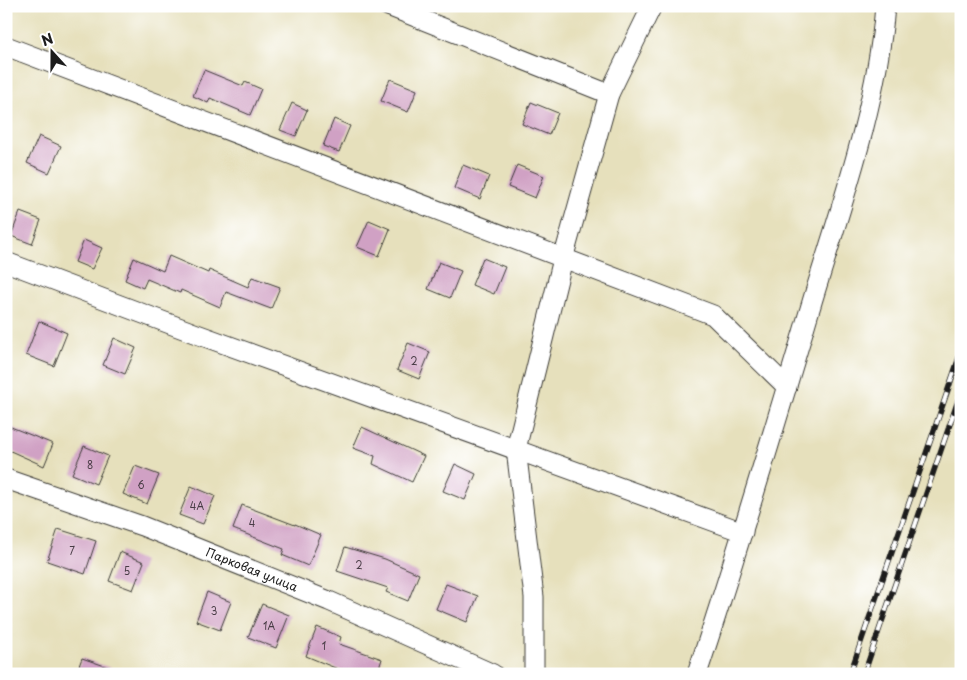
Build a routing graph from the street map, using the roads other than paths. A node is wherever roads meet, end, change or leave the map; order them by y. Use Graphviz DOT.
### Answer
graph roads {
  1 [pos="388,6"];
  2 [pos="652,6"];
  3 [pos="885,6"];
  4 [pos="6,46"];
  5 [pos="609,94"];
  6 [pos="563,258"];
  7 [pos="6,262"];
  8 [pos="787,387"];
  9 [pos="516,449"];
  10 [pos="6,479"];
  11 [pos="743,532"];
  12 [pos="493,674"];
  13 [pos="534,674"];
  14 [pos="698,674"];
  1 -- 5 [label="street"];
  2 -- 5 [label="street"];
  3 -- 8 [label="street"];
  4 -- 6 [label="street"];
  5 -- 6 [label="street"];
  6 -- 8 [label="street"];
  6 -- 9 [label="street"];
  7 -- 9 [label="street"];
  8 -- 11 [label="street"];
  9 -- 11 [label="street"];
  9 -- 13 [label="street"];
  10 -- 12 [label="street, Парковая улица"];
  11 -- 14 [label="street"];
}
